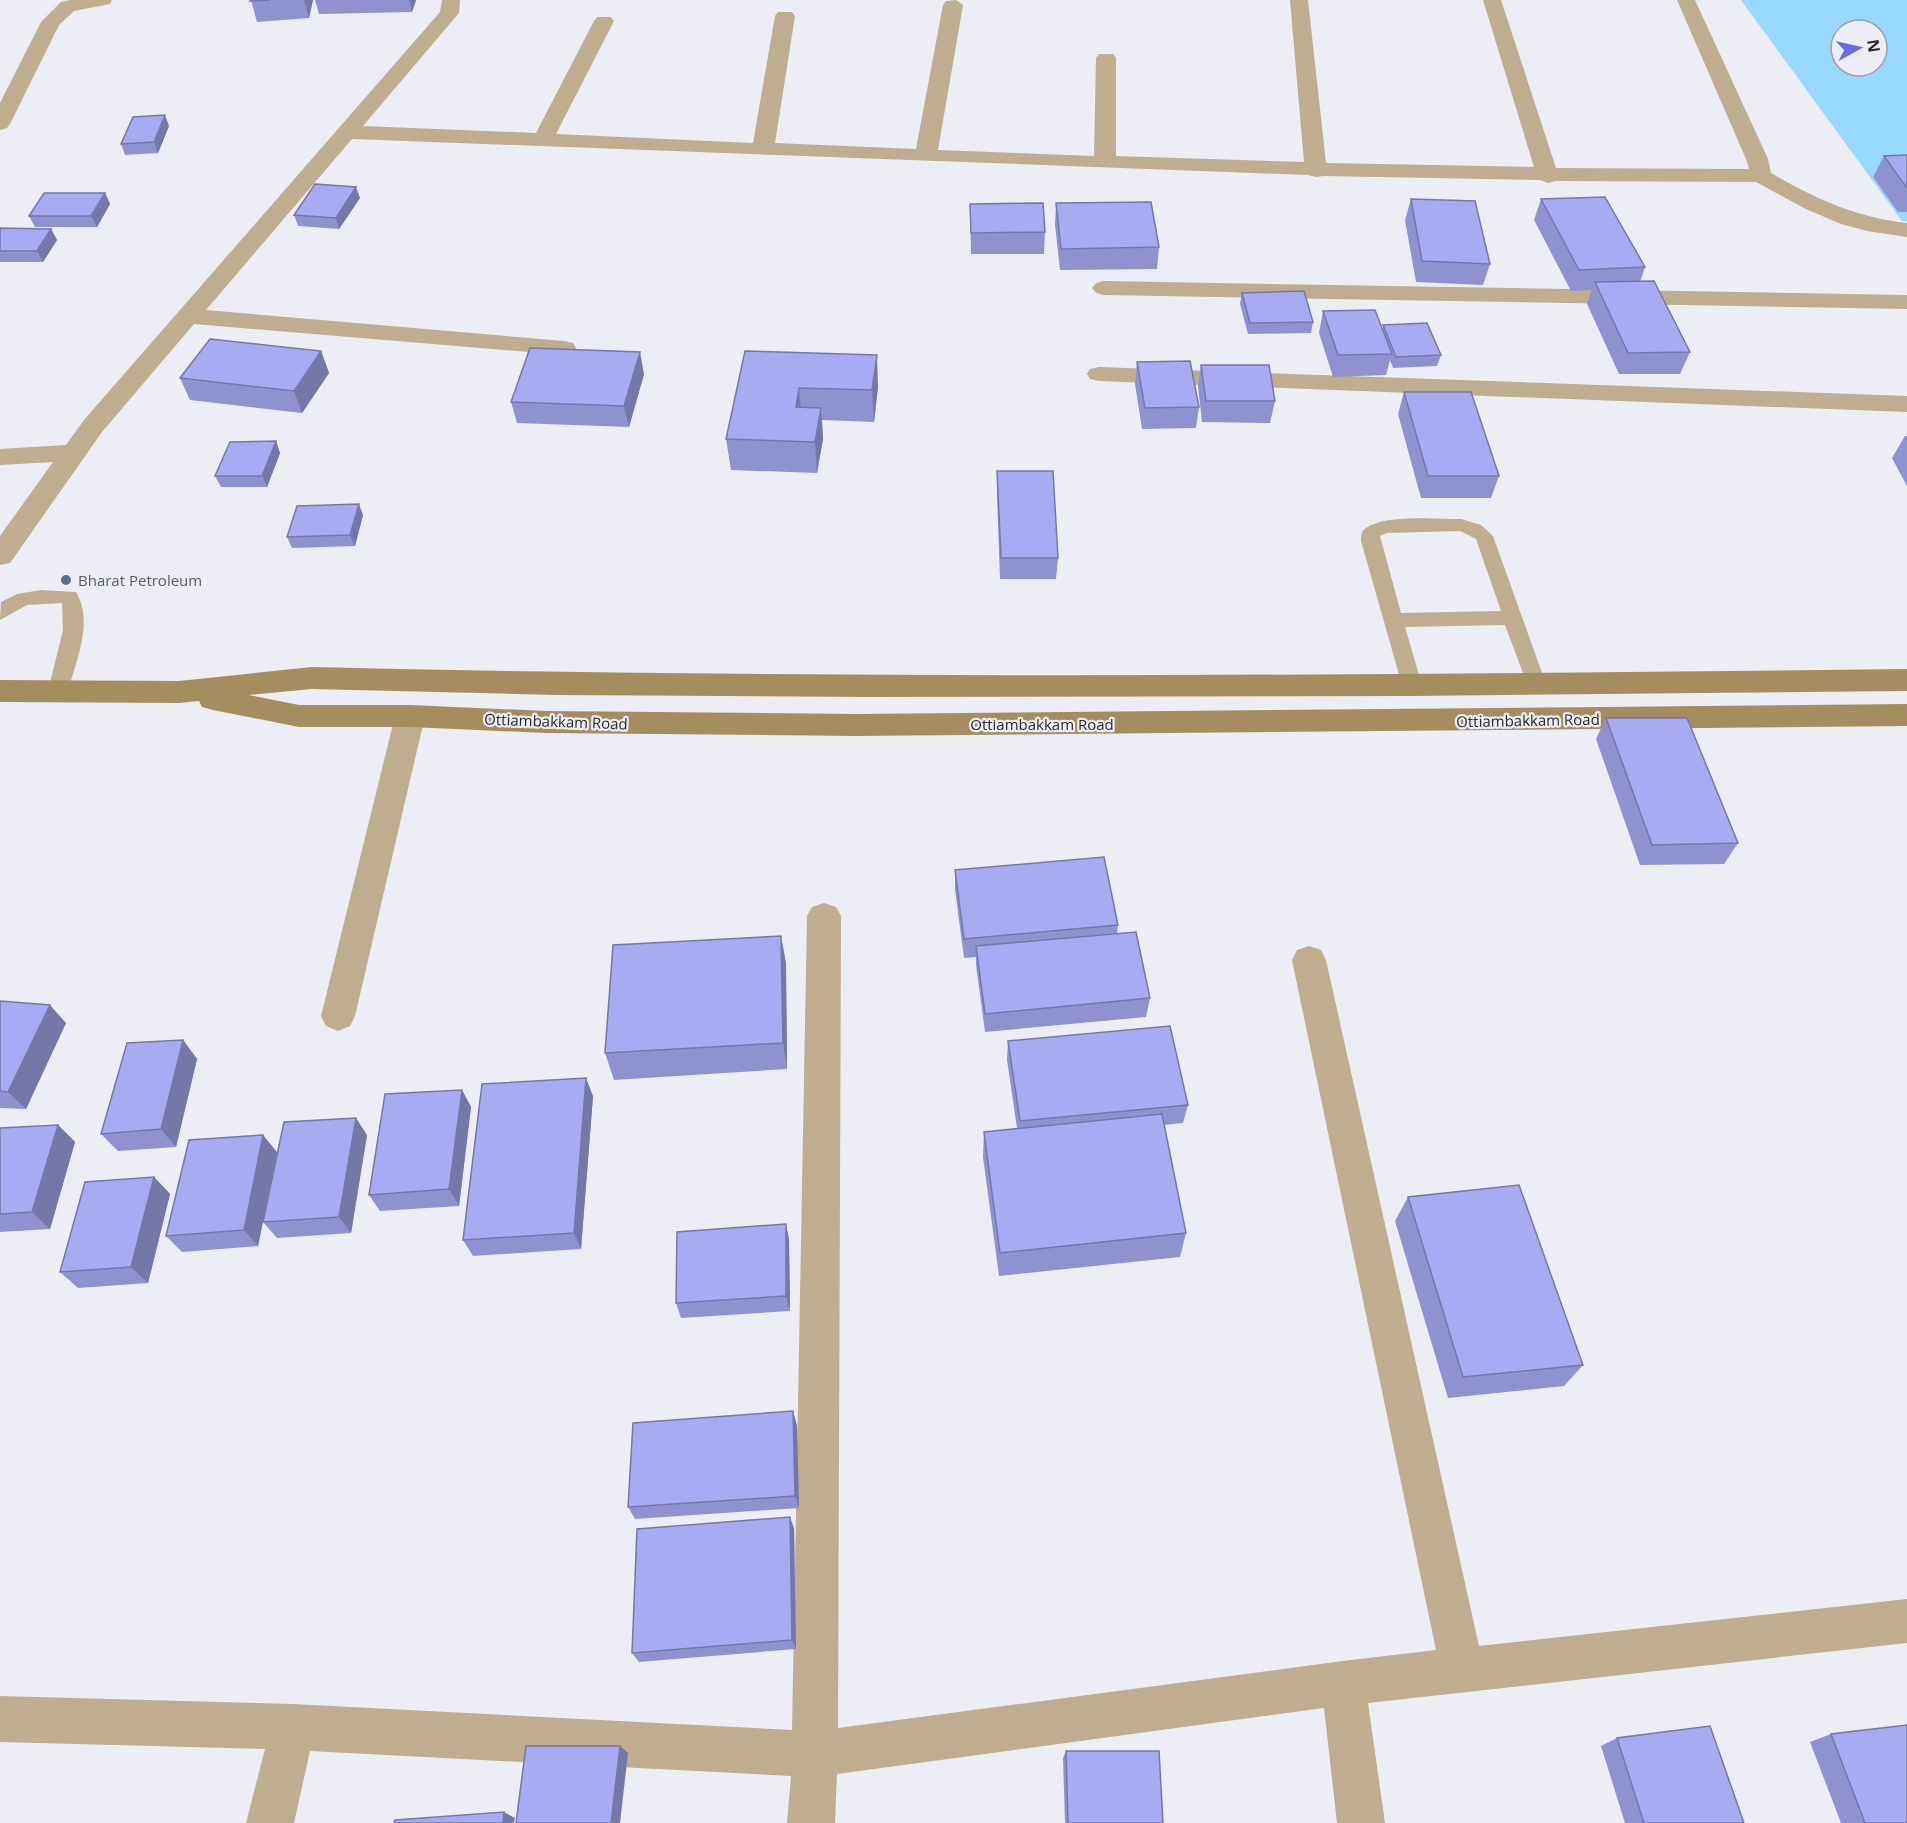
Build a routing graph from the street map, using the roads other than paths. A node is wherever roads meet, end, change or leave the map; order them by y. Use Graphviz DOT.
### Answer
graph roads {
  1 [pos="104,0"];
  2 [pos="452,0"];
  3 [pos="1299,0"];
  4 [pos="1492,0"];
  5 [pos="1686,0"];
  6 [pos="953,5"];
  7 [pos="785,16"];
  8 [pos="604,21"];
  9 [pos="1106,58"];
  10 [pos="0,124"];
  11 [pos="347,132"];
  12 [pos="543,140"];
  13 [pos="763,149"];
  14 [pos="926,155"];
  15 [pos="1105,162"];
  16 [pos="1316,171"];
  17 [pos="1548,176"];
  18 [pos="1761,176"];
  19 [pos="1907,230"];
  20 [pos="1104,288"];
  21 [pos="1907,302"];
  22 [pos="188,316"];
  23 [pos="564,348"];
  24 [pos="1099,374"];
  25 [pos="1907,404"];
  26 [pos="74,453"];
  27 [pos="0,457"];
  28 [pos="0,556"];
  29 [pos="0,613"];
  30 [pos="1513,618"];
  31 [pos="1394,620"];
  32 [pos="1907,680"];
  33 [pos="1536,684"];
  34 [pos="1412,685"];
  35 [pos="0,691"];
  36 [pos="58,692"];
  37 [pos="179,693"];
  38 [pos="1907,715"];
  39 [pos="410,716"];
  40 [pos="824,916"];
  41 [pos="1310,960"];
  42 [pos="338,1016"];
  43 [pos="1907,1621"];
  44 [pos="1462,1668"];
  45 [pos="1343,1683"];
  46 [pos="0,1719"];
  47 [pos="293,1726"];
  48 [pos="815,1754"];
  49 [pos="270,1823"];
  50 [pos="811,1823"];
  51 [pos="1360,1823"];
  1 -- 10 [label="street"];
  2 -- 11 [label="street"];
  3 -- 16 [label="street"];
  4 -- 17 [label="street"];
  5 -- 18 [label="street"];
  6 -- 14 [label="street"];
  7 -- 13 [label="street"];
  8 -- 12 [label="street"];
  9 -- 15 [label="street"];
  11 -- 12 [label="street"];
  11 -- 22 [label="street"];
  12 -- 13 [label="street"];
  13 -- 14 [label="street"];
  14 -- 15 [label="street"];
  15 -- 16 [label="street"];
  16 -- 17 [label="street"];
  17 -- 18 [label="street"];
  18 -- 19 [label="street"];
  20 -- 21 [label="street"];
  22 -- 23 [label="street"];
  22 -- 26 [label="street"];
  24 -- 25 [label="street"];
  26 -- 27 [label="street"];
  26 -- 28 [label="street"];
  29 -- 36 [label="lane"];
  30 -- 31 [label="lane"];
  30 -- 31 [label="lane"];
  30 -- 33 [label="lane"];
  31 -- 34 [label="lane"];
  32 -- 33 [label="street, Ottiambakkam Road"];
  33 -- 34 [label="street, Ottiambakkam Road"];
  34 -- 37 [label="street, Ottiambakkam Road"];
  35 -- 36 [label="street, Ottiambakkam Road"];
  36 -- 37 [label="street, Ottiambakkam Road"];
  37 -- 39 [label="street, Ottiambakkam Road"];
  38 -- 39 [label="street, Ottiambakkam Road"];
  39 -- 42 [label="street"];
  40 -- 48 [label="street"];
  41 -- 44 [label="street"];
  43 -- 44 [label="street"];
  44 -- 45 [label="street"];
  45 -- 48 [label="street"];
  45 -- 51 [label="street"];
  46 -- 47 [label="street"];
  47 -- 48 [label="street"];
  47 -- 49 [label="street"];
  48 -- 50 [label="street"];
}
